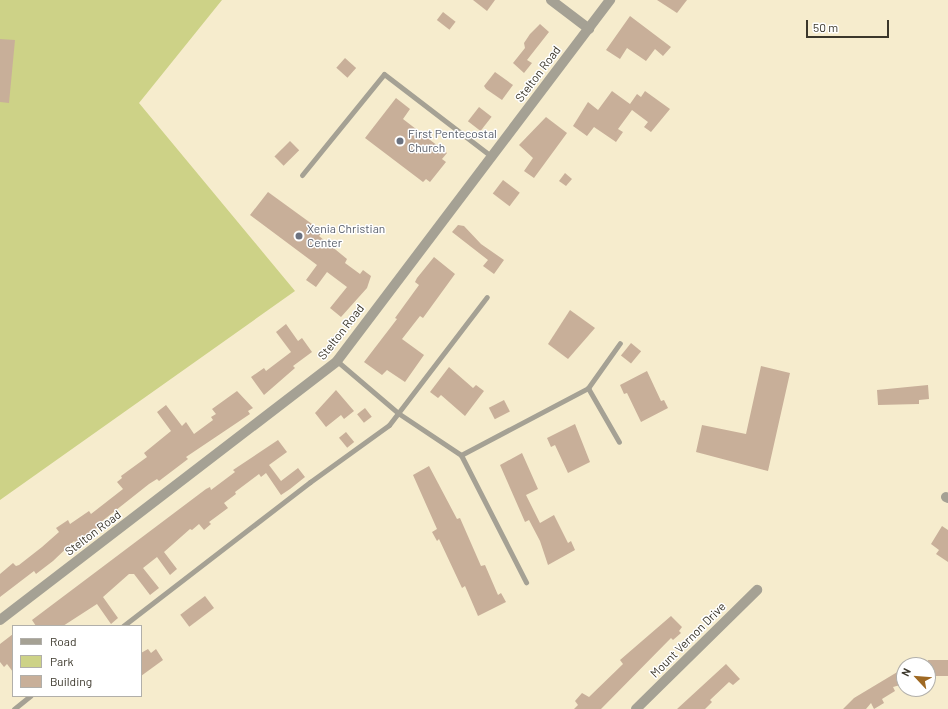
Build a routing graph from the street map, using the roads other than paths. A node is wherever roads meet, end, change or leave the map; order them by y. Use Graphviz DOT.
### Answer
graph roads {
  1 [pos="551,0"];
  2 [pos="610,0"];
  3 [pos="589,29"];
  4 [pos="492,157"];
  5 [pos="302,175"];
  6 [pos="487,297"];
  7 [pos="620,343"];
  8 [pos="337,361"];
  9 [pos="588,388"];
  10 [pos="398,413"];
  11 [pos="619,442"];
  12 [pos="460,455"];
  13 [pos="526,582"];
  14 [pos="757,590"];
  15 [pos="0,620"];
  16 [pos="124,625"];
  17 [pos="29,697"];
  18 [pos="14,709"];
  19 [pos="636,709"];
  1 -- 3 [label="street"];
  2 -- 3 [label="street, Stelton Road"];
  3 -- 4 [label="street, Stelton Road"];
  4 -- 5 [label="lane"];
  4 -- 8 [label="street, Stelton Road"];
  6 -- 10 [label="lane"];
  7 -- 9 [label="lane"];
  8 -- 10 [label="lane"];
  8 -- 15 [label="street, Stelton Road"];
  9 -- 11 [label="lane"];
  9 -- 12 [label="lane"];
  10 -- 12 [label="lane"];
  10 -- 16 [label="lane"];
  12 -- 13 [label="lane"];
  14 -- 19 [label="street, Mount Vernon Drive"];
  17 -- 18 [label="lane"];
}
